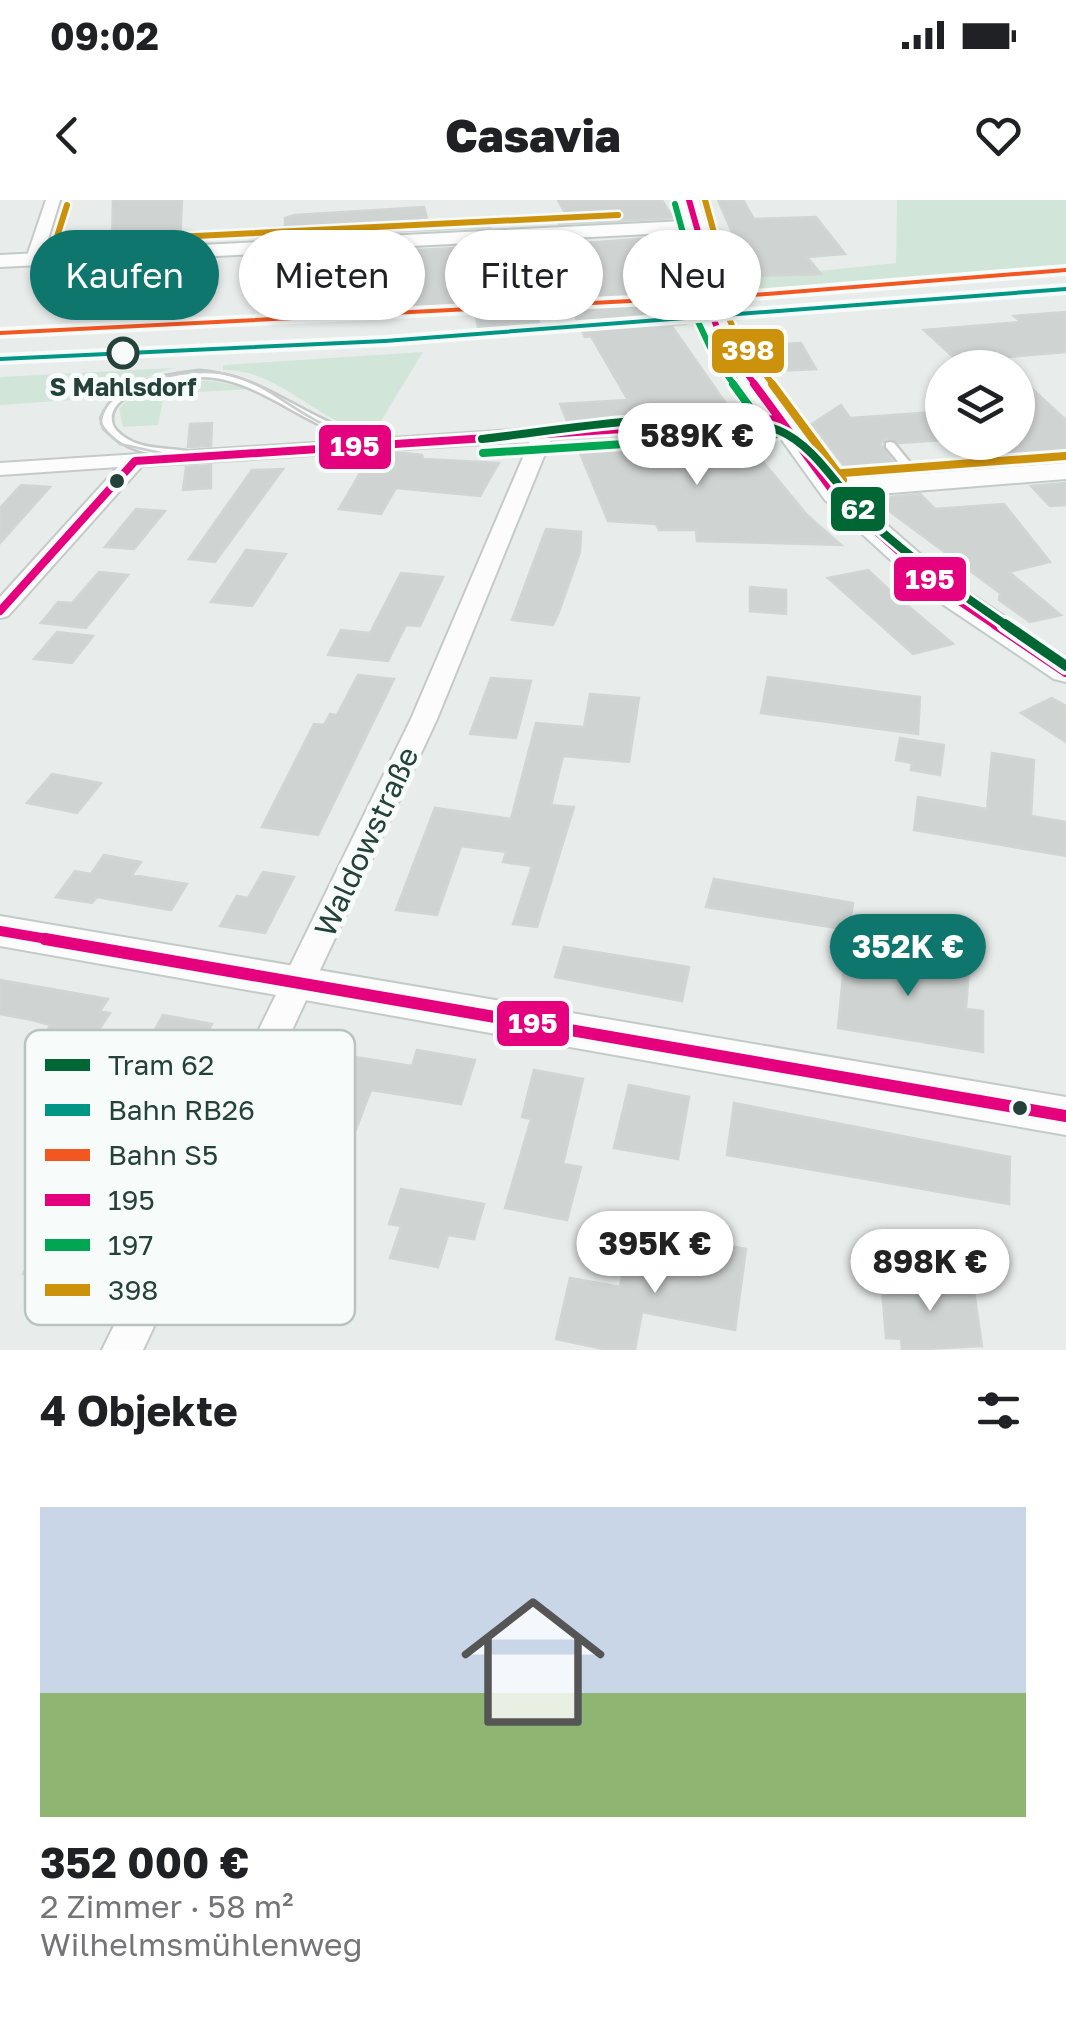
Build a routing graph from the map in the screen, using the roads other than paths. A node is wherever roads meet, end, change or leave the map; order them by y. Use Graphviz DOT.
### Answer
graph roads {
  1 [pos="54,200"];
  2 [pos="689,200"];
  3 [pos="696,226"];
  4 [pos="44,230"];
  5 [pos="219,250"];
  6 [pos="30,260"];
  7 [pos="0,261"];
  8 [pos="776,419"];
  9 [pos="543,434"];
  10 [pos="409,443"];
  11 [pos="890,445"];
  12 [pos="248,454"];
  13 [pos="135,460"];
  14 [pos="0,469"];
  15 [pos="1066,471"];
  16 [pos="920,483"];
  17 [pos="831,489"];
  18 [pos="0,612"];
  19 [pos="1066,672"];
  20 [pos="0,931"];
  21 [pos="302,982"];
  22 [pos="279,1030"];
  23 [pos="1066,1116"];
  24 [pos="134,1325"];
  25 [pos="122,1350"];
  1 -- 4 [label="street"];
  2 -- 3 [label="street"];
  3 -- 5 [label="street"];
  3 -- 8 [label="street"];
  6 -- 7 [label="street"];
  8 -- 9 [label="street"];
  8 -- 17 [label="street"];
  9 -- 10 [label="street"];
  9 -- 21 [label="street, Waldowstraße"];
  10 -- 12 [label="street"];
  10 -- 12 [label="lane"];
  11 -- 16 [label="lane"];
  12 -- 13 [label="street"];
  13 -- 14 [label="street"];
  13 -- 18 [label="street"];
  15 -- 16 [label="street"];
  16 -- 17 [label="street"];
  17 -- 19 [label="street"];
  20 -- 21 [label="street"];
  21 -- 22 [label="street, Waldowstraße"];
  21 -- 23 [label="street"];
  24 -- 25 [label="street, Waldowstraße"];
}
